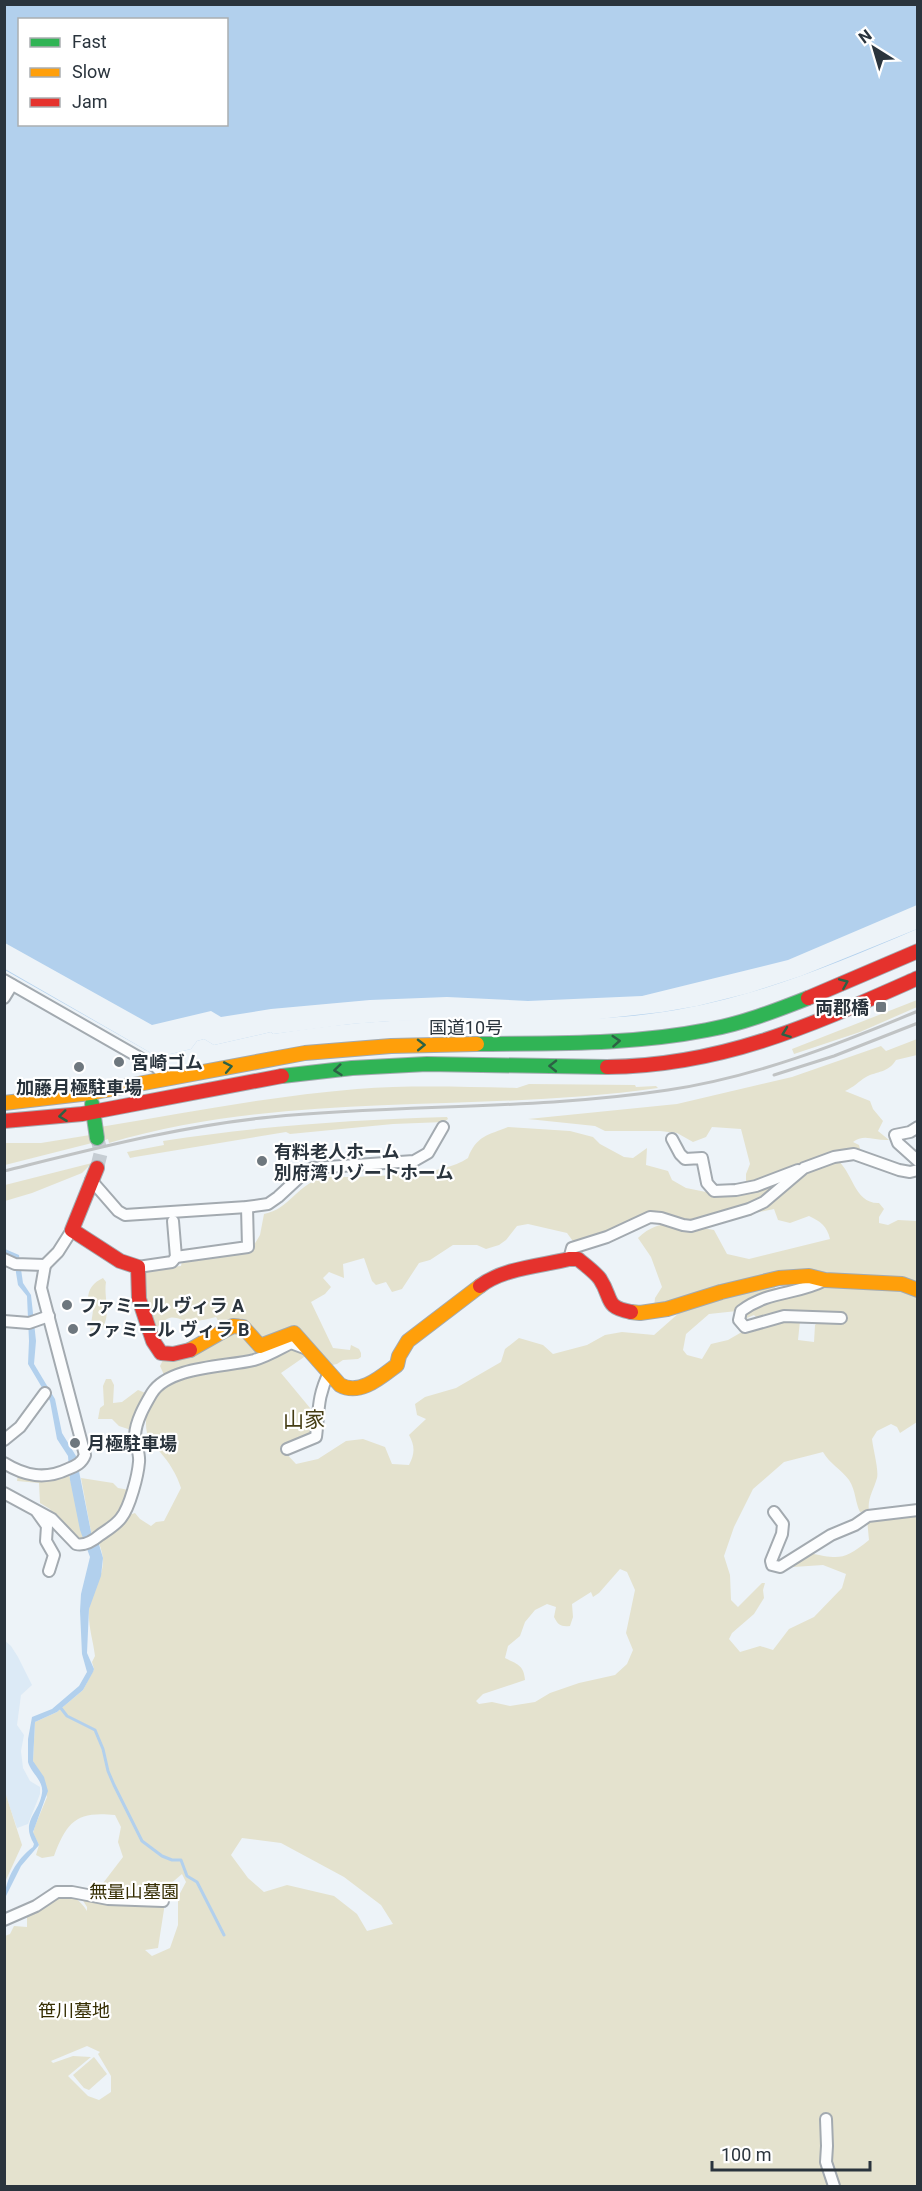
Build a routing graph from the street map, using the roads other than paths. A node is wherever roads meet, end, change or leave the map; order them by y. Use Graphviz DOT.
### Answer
graph roads {
  1 [pos="918,951"];
  2 [pos="918,978"];
  3 [pos="8,982"];
  4 [pos="4,998"];
  5 [pos="165,1080"];
  6 [pos="90,1093"];
  7 [pos="4,1103"];
  8 [pos="93,1112"];
  9 [pos="4,1121"];
  10 [pos="443,1126"];
  11 [pos="918,1126"];
  12 [pos="97,1138"];
  13 [pos="672,1139"];
  14 [pos="916,1158"];
  15 [pos="804,1168"];
  16 [pos="918,1170"];
  17 [pos="94,1174"];
  18 [pos="247,1207"];
  19 [pos="173,1221"];
  20 [pos="72,1230"];
  21 [pos="176,1257"];
  22 [pos="568,1259"];
  23 [pos="13,1262"];
  24 [pos="45,1265"];
  25 [pos="138,1267"];
  26 [pos="825,1280"];
  27 [pos="918,1290"];
  28 [pos="50,1316"];
  29 [pos="841,1318"];
  30 [pos="4,1321"];
  31 [pos="307,1348"];
  32 [pos="328,1373"];
  33 [pos="45,1394"];
  34 [pos="4,1440"];
  35 [pos="287,1449"];
  36 [pos="4,1463"];
  37 [pos="4,1493"];
  38 [pos="34,1507"];
  39 [pos="918,1510"];
  40 [pos="774,1512"];
  41 [pos="49,1571"];
  42 [pos="164,1901"];
  43 [pos="4,1920"];
  44 [pos="826,2119"];
  45 [pos="834,2187"];
  5 -- 1 [label="main road, 国道10号, one-way"];
  2 -- 8 [label="main road, 国道10号, one-way"];
  3 -- 4 [label="street"];
  3 -- 5 [label="street"];
  5 -- 6 [label="main road, 国道10号"];
  6 -- 7 [label="main road, 国道10号"];
  6 -- 8 [label="main road"];
  8 -- 9 [label="main road, 国道10号, one-way"];
  8 -- 12 [label="main road"];
  10 -- 18 [label="street"];
  11 -- 14 [label="street"];
  13 -- 15 [label="street"];
  15 -- 16 [label="street"];
  15 -- 22 [label="street"];
  17 -- 18 [label="street"];
  17 -- 20 [label="main road"];
  18 -- 21 [label="street"];
  19 -- 21 [label="street"];
  20 -- 24 [label="street"];
  20 -- 25 [label="main road"];
  21 -- 25 [label="street"];
  22 -- 26 [label="main road"];
  22 -- 32 [label="main road"];
  23 -- 24 [label="street"];
  24 -- 28 [label="street"];
  25 -- 31 [label="main road"];
  26 -- 27 [label="main road"];
  26 -- 29 [label="street"];
  28 -- 30 [label="street"];
  28 -- 36 [label="street"];
  31 -- 32 [label="main road"];
  31 -- 38 [label="street"];
  32 -- 35 [label="street"];
  33 -- 34 [label="street"];
  37 -- 38 [label="street"];
  38 -- 41 [label="street"];
  39 -- 40 [label="street"];
  42 -- 43 [label="street"];
  44 -- 45 [label="street"];
}
